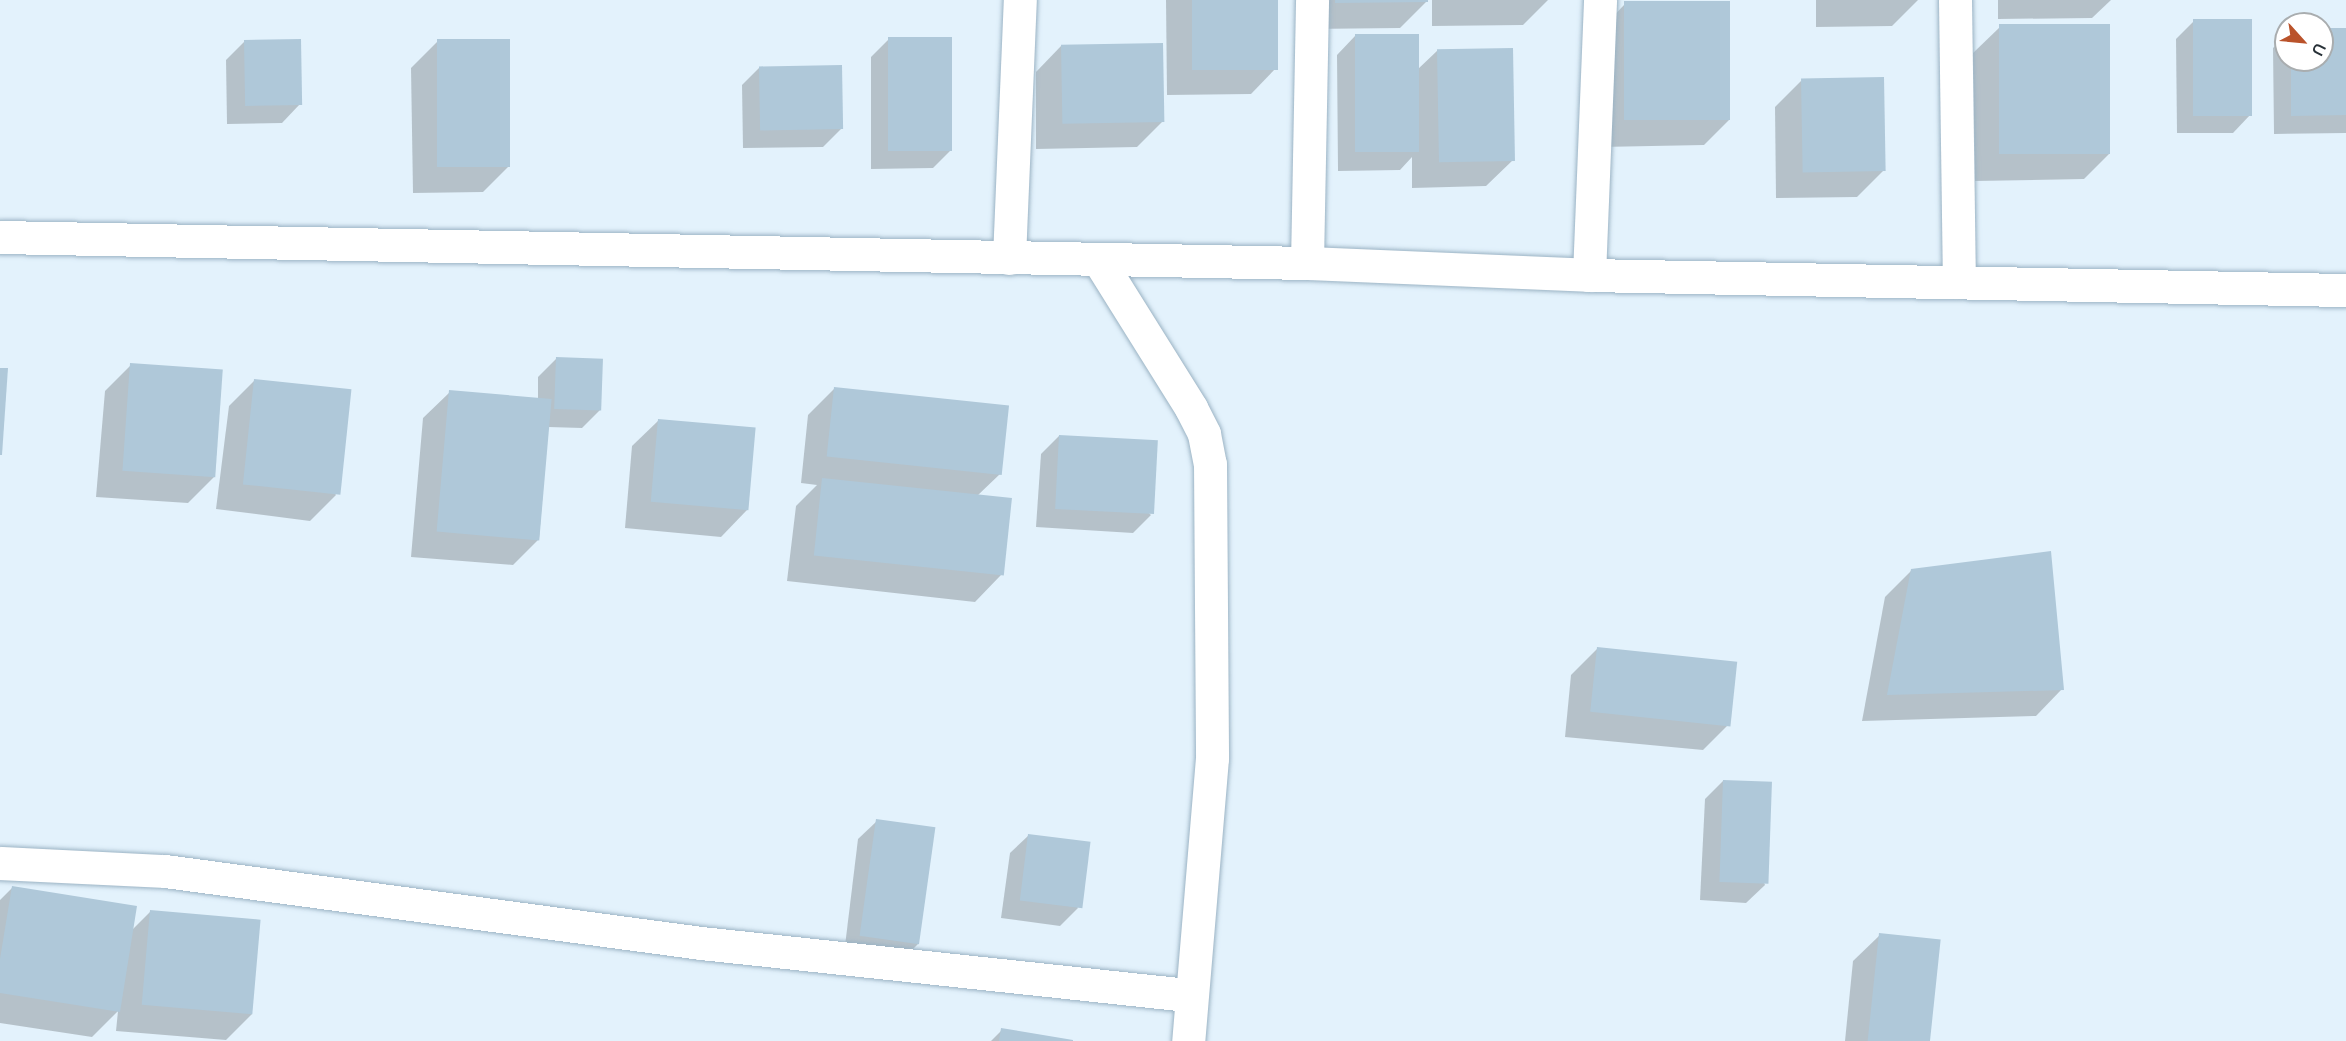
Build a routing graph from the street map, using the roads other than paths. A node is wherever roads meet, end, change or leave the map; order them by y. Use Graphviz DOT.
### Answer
graph roads {
  1 [pos="1020,0"];
  2 [pos="1312,0"];
  3 [pos="1600,0"];
  4 [pos="1955,0"];
  5 [pos="0,237"];
  6 [pos="1010,258"];
  7 [pos="1098,259"];
  8 [pos="1307,263"];
  9 [pos="1589,275"];
  10 [pos="1959,282"];
  11 [pos="2346,290"];
  12 [pos="0,863"];
  13 [pos="1191,995"];
  14 [pos="1188,1041"];
  1 -- 6 [label="street"];
  2 -- 8 [label="street"];
  3 -- 9 [label="street"];
  4 -- 10 [label="street"];
  5 -- 6 [label="street"];
  6 -- 7 [label="street"];
  7 -- 8 [label="street"];
  7 -- 13 [label="street"];
  8 -- 9 [label="street"];
  9 -- 10 [label="street"];
  10 -- 11 [label="street"];
  12 -- 13 [label="street"];
  13 -- 14 [label="street"];
}
